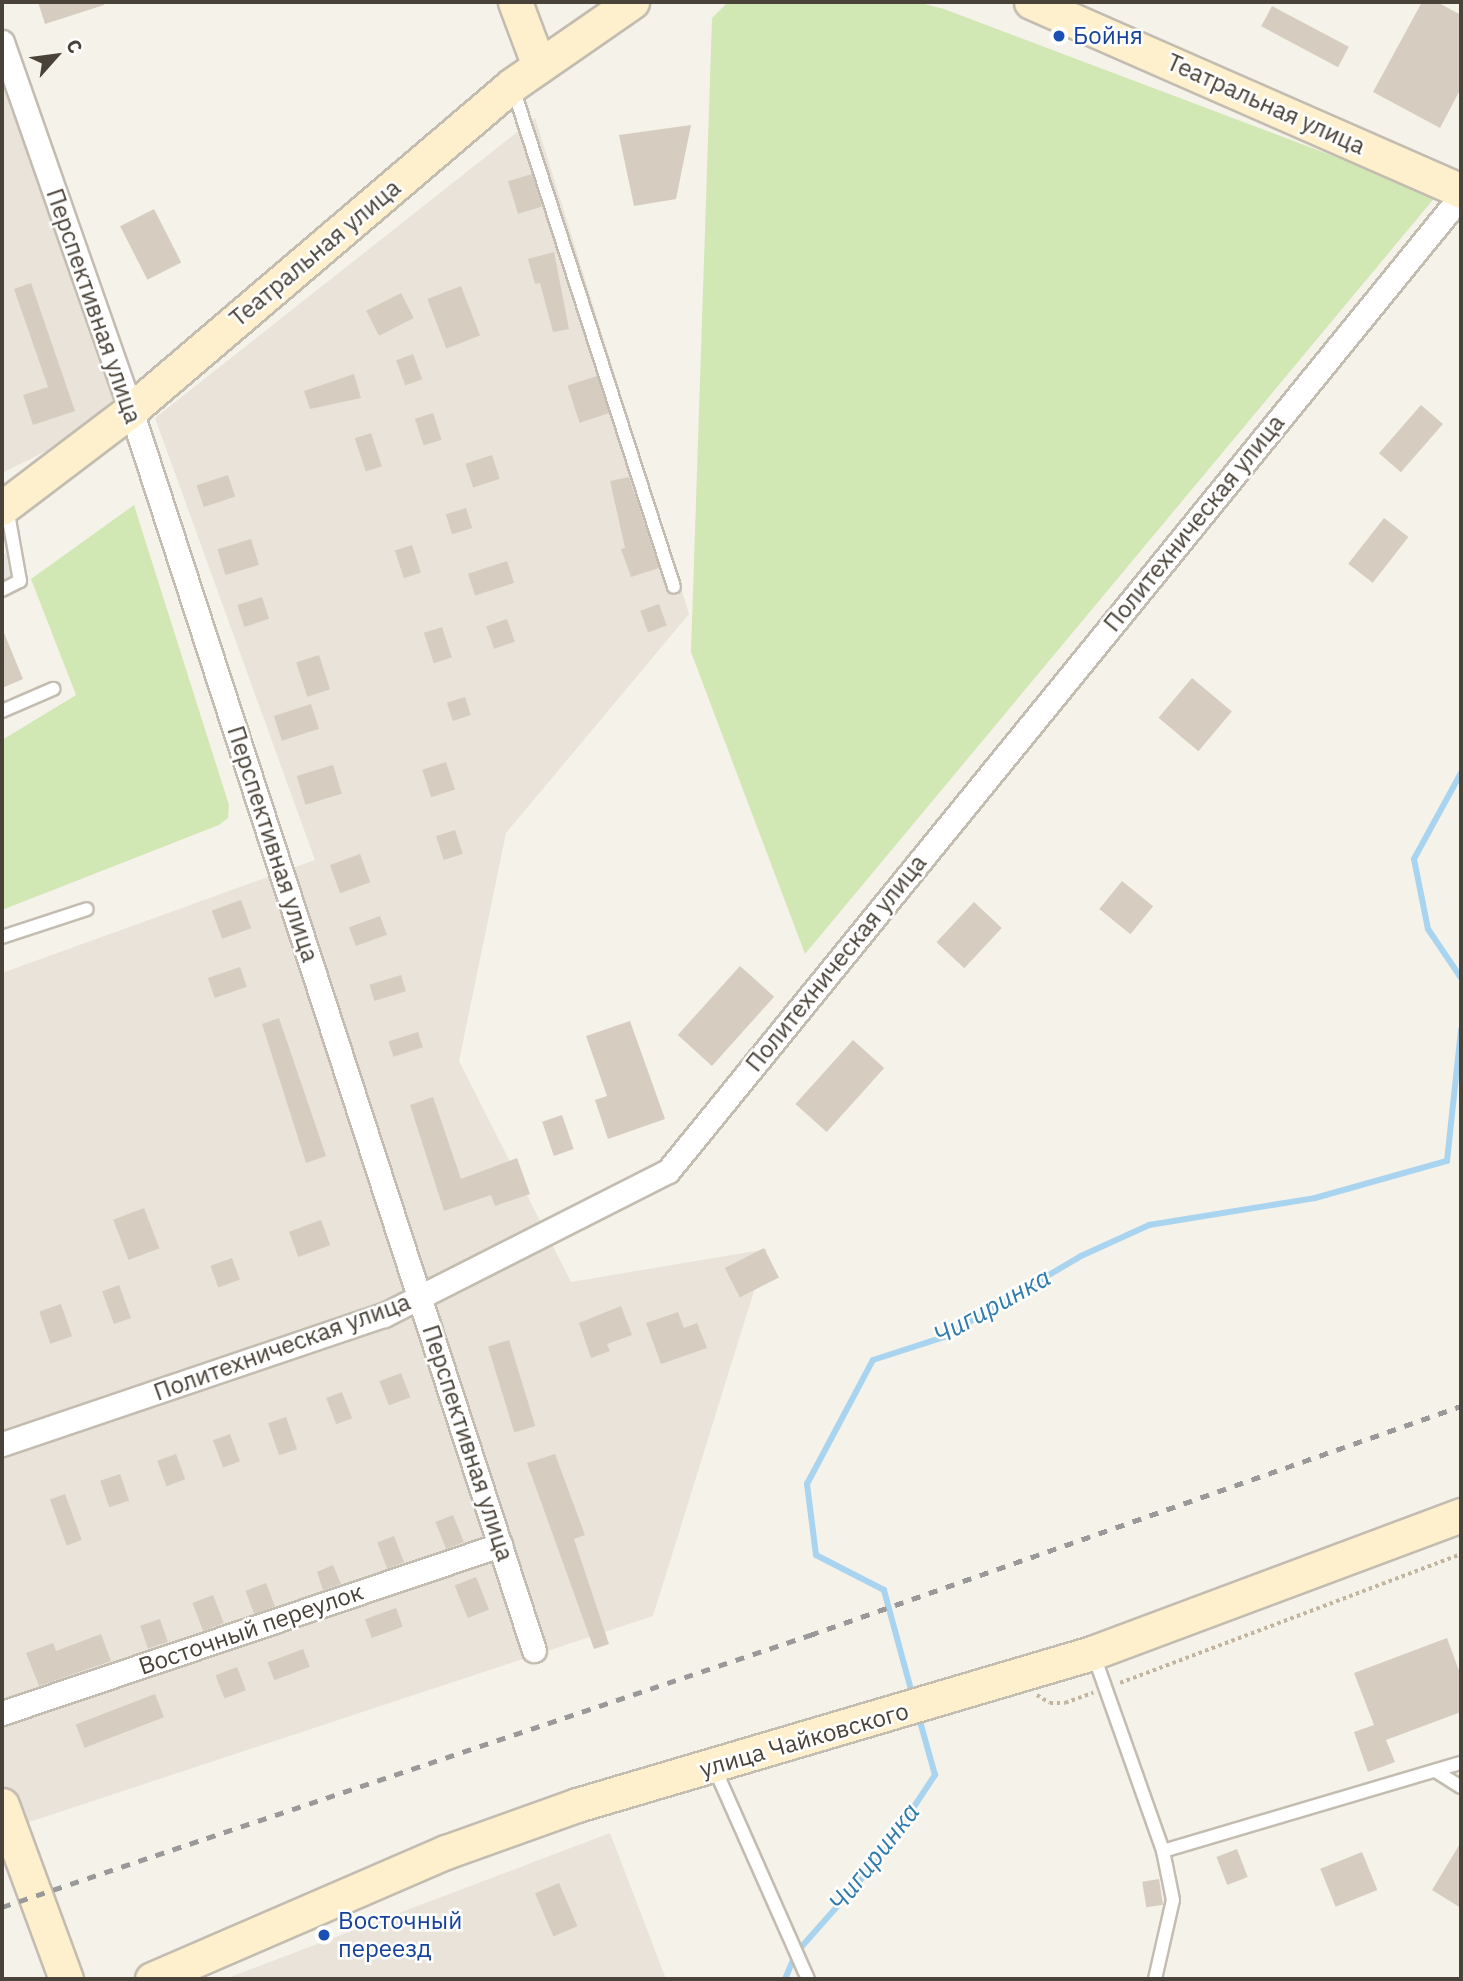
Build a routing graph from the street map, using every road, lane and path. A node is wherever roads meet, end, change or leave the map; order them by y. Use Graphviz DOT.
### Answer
graph roads {
  1 [pos="515,2"];
  2 [pos="632,2"];
  3 [pos="1031,2"];
  4 [pos="2,42"];
  5 [pos="525,76"];
  6 [pos="1461,194"];
  7 [pos="131,410"];
  8 [pos="4,506"];
  9 [pos="674,587"];
  10 [pos="2,590"];
  11 [pos="53,689"];
  12 [pos="2,710"];
  13 [pos="87,909"];
  14 [pos="2,937"];
  15 [pos="421,1297"];
  16 [pos="2,1444"];
  17 [pos="1461,1515"];
  18 [pos="500,1545"];
  19 [pos="1461,1554"];
  20 [pos="534,1650"];
  21 [pos="1093,1653"];
  22 [pos="1105,1689"];
  23 [pos="1025,1698"];
  24 [pos="2,1713"];
  25 [pos="1461,1763"];
  26 [pos="714,1767"];
  27 [pos="1437,1772"];
  28 [pos="1461,1787"];
  29 [pos="2,1805"];
  30 [pos="1163,1851"];
  31 [pos="160,1978"];
  32 [pos="66,1979"];
  33 [pos="808,1979"];
  34 [pos="1155,1979"];
  1 -- 5 [label="street"];
  2 -- 5 [label="street, Театральная улица"];
  3 -- 6 [label="street, Театральная улица"];
  4 -- 7 [label="street, Перспективная улица"];
  5 -- 7 [label="street, Театральная улица"];
  5 -- 9 [label="lane"];
  6 -- 15 [label="street, Политехническая улица"];
  7 -- 8 [label="street, Театральная улица"];
  7 -- 15 [label="street, Перспективная улица"];
  8 -- 10 [label="lane"];
  11 -- 12 [label="lane"];
  13 -- 14 [label="lane"];
  15 -- 16 [label="street, Политехническая улица"];
  15 -- 18 [label="street, Перспективная улица"];
  17 -- 21 [label="street, улица Чайковского"];
  18 -- 20 [label="street, Перспективная улица"];
  18 -- 24 [label="street, Восточный переулок"];
  19 -- 22 [label="path"];
  21 -- 22 [label="lane"];
  21 -- 26 [label="street, улица Чайковского"];
  22 -- 23 [label="path"];
  22 -- 30 [label="lane"];
  25 -- 27 [label="lane"];
  26 -- 31 [label="street, улица Чайковского"];
  26 -- 33 [label="lane"];
  27 -- 28 [label="lane"];
  27 -- 30 [label="lane"];
  29 -- 32 [label="street"];
  30 -- 34 [label="lane"];
}
